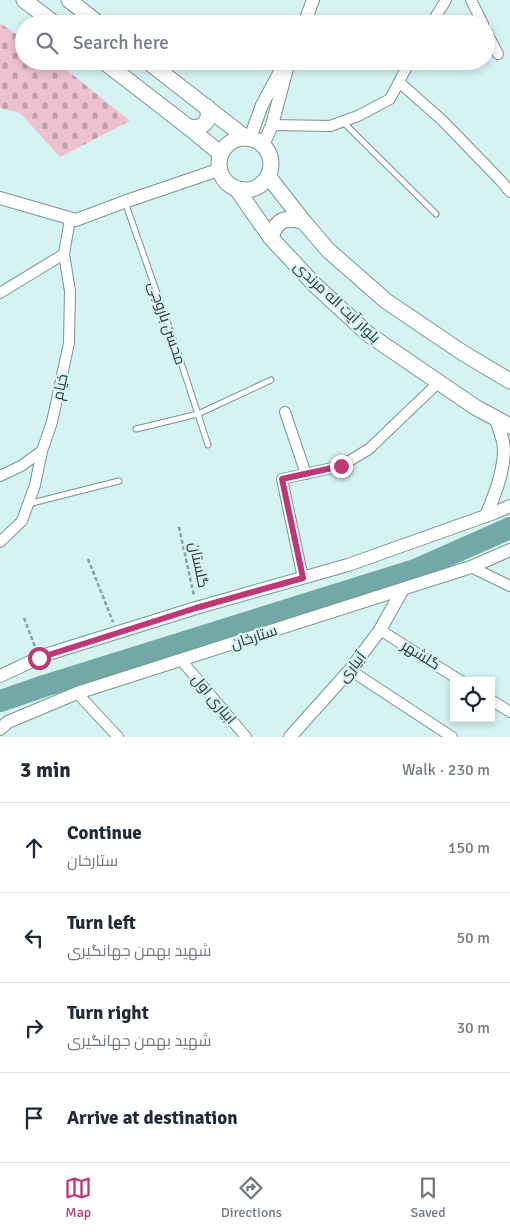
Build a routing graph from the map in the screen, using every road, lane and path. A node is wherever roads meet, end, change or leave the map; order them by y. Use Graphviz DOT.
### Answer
graph roads {
  1 [pos="24,0"];
  2 [pos="69,0"];
  3 [pos="313,0"];
  4 [pos="446,0"];
  5 [pos="471,0"];
  6 [pos="43,15"];
  7 [pos="88,15"];
  8 [pos="307,15"];
  9 [pos="437,15"];
  10 [pos="478,15"];
  11 [pos="495,48"];
  12 [pos="498,54"];
  13 [pos="115,70"];
  14 [pos="159,70"];
  15 [pos="283,70"];
  16 [pos="286,70"];
  17 [pos="405,70"];
  18 [pos="399,82"];
  19 [pos="207,107"];
  20 [pos="342,121"];
  21 [pos="272,125"];
  22 [pos="187,126"];
  23 [pos="253,140"];
  24 [pos="221,162"];
  25 [pos="268,176"];
  26 [pos="236,188"];
  27 [pos="510,192"];
  28 [pos="0,198"];
  29 [pos="124,202"];
  30 [pos="436,214"];
  31 [pos="70,219"];
  32 [pos="304,222"];
  33 [pos="271,238"];
  34 [pos="64,254"];
  35 [pos="0,293"];
  36 [pos="271,380"];
  37 [pos="510,381"];
  38 [pos="438,383"];
  39 [pos="285,412"];
  40 [pos="198,414"];
  41 [pos="495,418"];
  42 [pos="510,426"];
  43 [pos="136,429"];
  44 [pos="208,445"];
  45 [pos="42,451"];
  46 [pos="306,474"];
  47 [pos="0,476"];
  48 [pos="119,481"];
  49 [pos="28,504"];
  50 [pos="510,506"];
  51 [pos="486,516"];
  52 [pos="179,527"];
  53 [pos="0,542"];
  54 [pos="510,550"];
  55 [pos="88,559"];
  56 [pos="471,567"];
  57 [pos="303,578"];
  58 [pos="510,586"];
  59 [pos="403,589"];
  60 [pos="196,608"];
  61 [pos="24,618"];
  62 [pos="380,630"];
  63 [pos="117,633"];
  64 [pos="39,658"];
  65 [pos="181,660"];
  66 [pos="350,670"];
  67 [pos="0,676"];
  68 [pos="455,677"];
  69 [pos="76,693"];
  70 [pos="495,703"];
  71 [pos="510,712"];
  72 [pos="0,729"];
  73 [pos="118,737"];
  74 [pos="246,737"];
  75 [pos="290,737"];
  76 [pos="452,737"];
  1 -- 6 [label="main road"];
  2 -- 7 [label="main road"];
  3 -- 8 [label="street"];
  4 -- 9 [label="street"];
  5 -- 10 [label="street"];
  11 -- 12 [label="street"];
  13 -- 22 [label="main road"];
  14 -- 19 [label="main road"];
  15 -- 23 [label="street"];
  16 -- 21 [label="street"];
  17 -- 18 [label="street"];
  18 -- 20 [label="street"];
  18 -- 27 [label="street"];
  19 -- 22 [label="main road"];
  19 -- 23 [label="main road"];
  20 -- 21 [label="street"];
  20 -- 30 [label="lane"];
  21 -- 23 [label="street"];
  22 -- 24 [label="main road"];
  23 -- 24 [label="main road"];
  23 -- 25 [label="main road"];
  24 -- 26 [label="main road"];
  24 -- 29 [label="street"];
  25 -- 26 [label="main road"];
  25 -- 32 [label="main road"];
  26 -- 33 [label="main road, بلوار آیت اله مرندی"];
  28 -- 31 [label="street"];
  29 -- 31 [label="street"];
  29 -- 40 [label="lane, محسن باروجی"];
  31 -- 34 [label="street, خیام"];
  32 -- 33 [label="main road"];
  32 -- 37 [label="main road"];
  33 -- 38 [label="main road, بلوار آیت اله مرندی"];
  34 -- 35 [label="street"];
  34 -- 45 [label="street, خیام"];
  36 -- 40 [label="lane"];
  38 -- 41 [label="main road, بلوار آیت اله مرندی"];
  38 -- 46 [label="street"];
  39 -- 46 [label="street"];
  40 -- 43 [label="lane"];
  40 -- 44 [label="lane, محسن باروجی"];
  41 -- 42 [label="main road, بلوار آیت اله مرندی"];
  41 -- 51 [label="street"];
  45 -- 47 [label="street"];
  45 -- 49 [label="street, خیام"];
  46 -- 57 [label="street"];
  48 -- 49 [label="lane"];
  49 -- 53 [label="street, خیام"];
  50 -- 51 [label="street"];
  51 -- 57 [label="street"];
  52 -- 60 [label="path, گلستان"];
  54 -- 56 [label="street, ستارخان"];
  55 -- 63 [label="path"];
  56 -- 58 [label="street"];
  56 -- 59 [label="street, ستارخان"];
  57 -- 60 [label="street"];
  59 -- 62 [label="street, آبیاری"];
  59 -- 65 [label="street, ستارخان"];
  60 -- 63 [label="street"];
  61 -- 64 [label="path"];
  62 -- 66 [label="street, آبیاری"];
  62 -- 68 [label="street, گلشهر"];
  63 -- 64 [label="street"];
  64 -- 67 [label="street"];
  65 -- 69 [label="street, ستارخان"];
  65 -- 74 [label="street, ابیاری اول"];
  66 -- 75 [label="street, آبیاری"];
  66 -- 76 [label="street"];
  69 -- 72 [label="street, ستارخان"];
  69 -- 73 [label="street"];
  70 -- 71 [label="street"];
}
